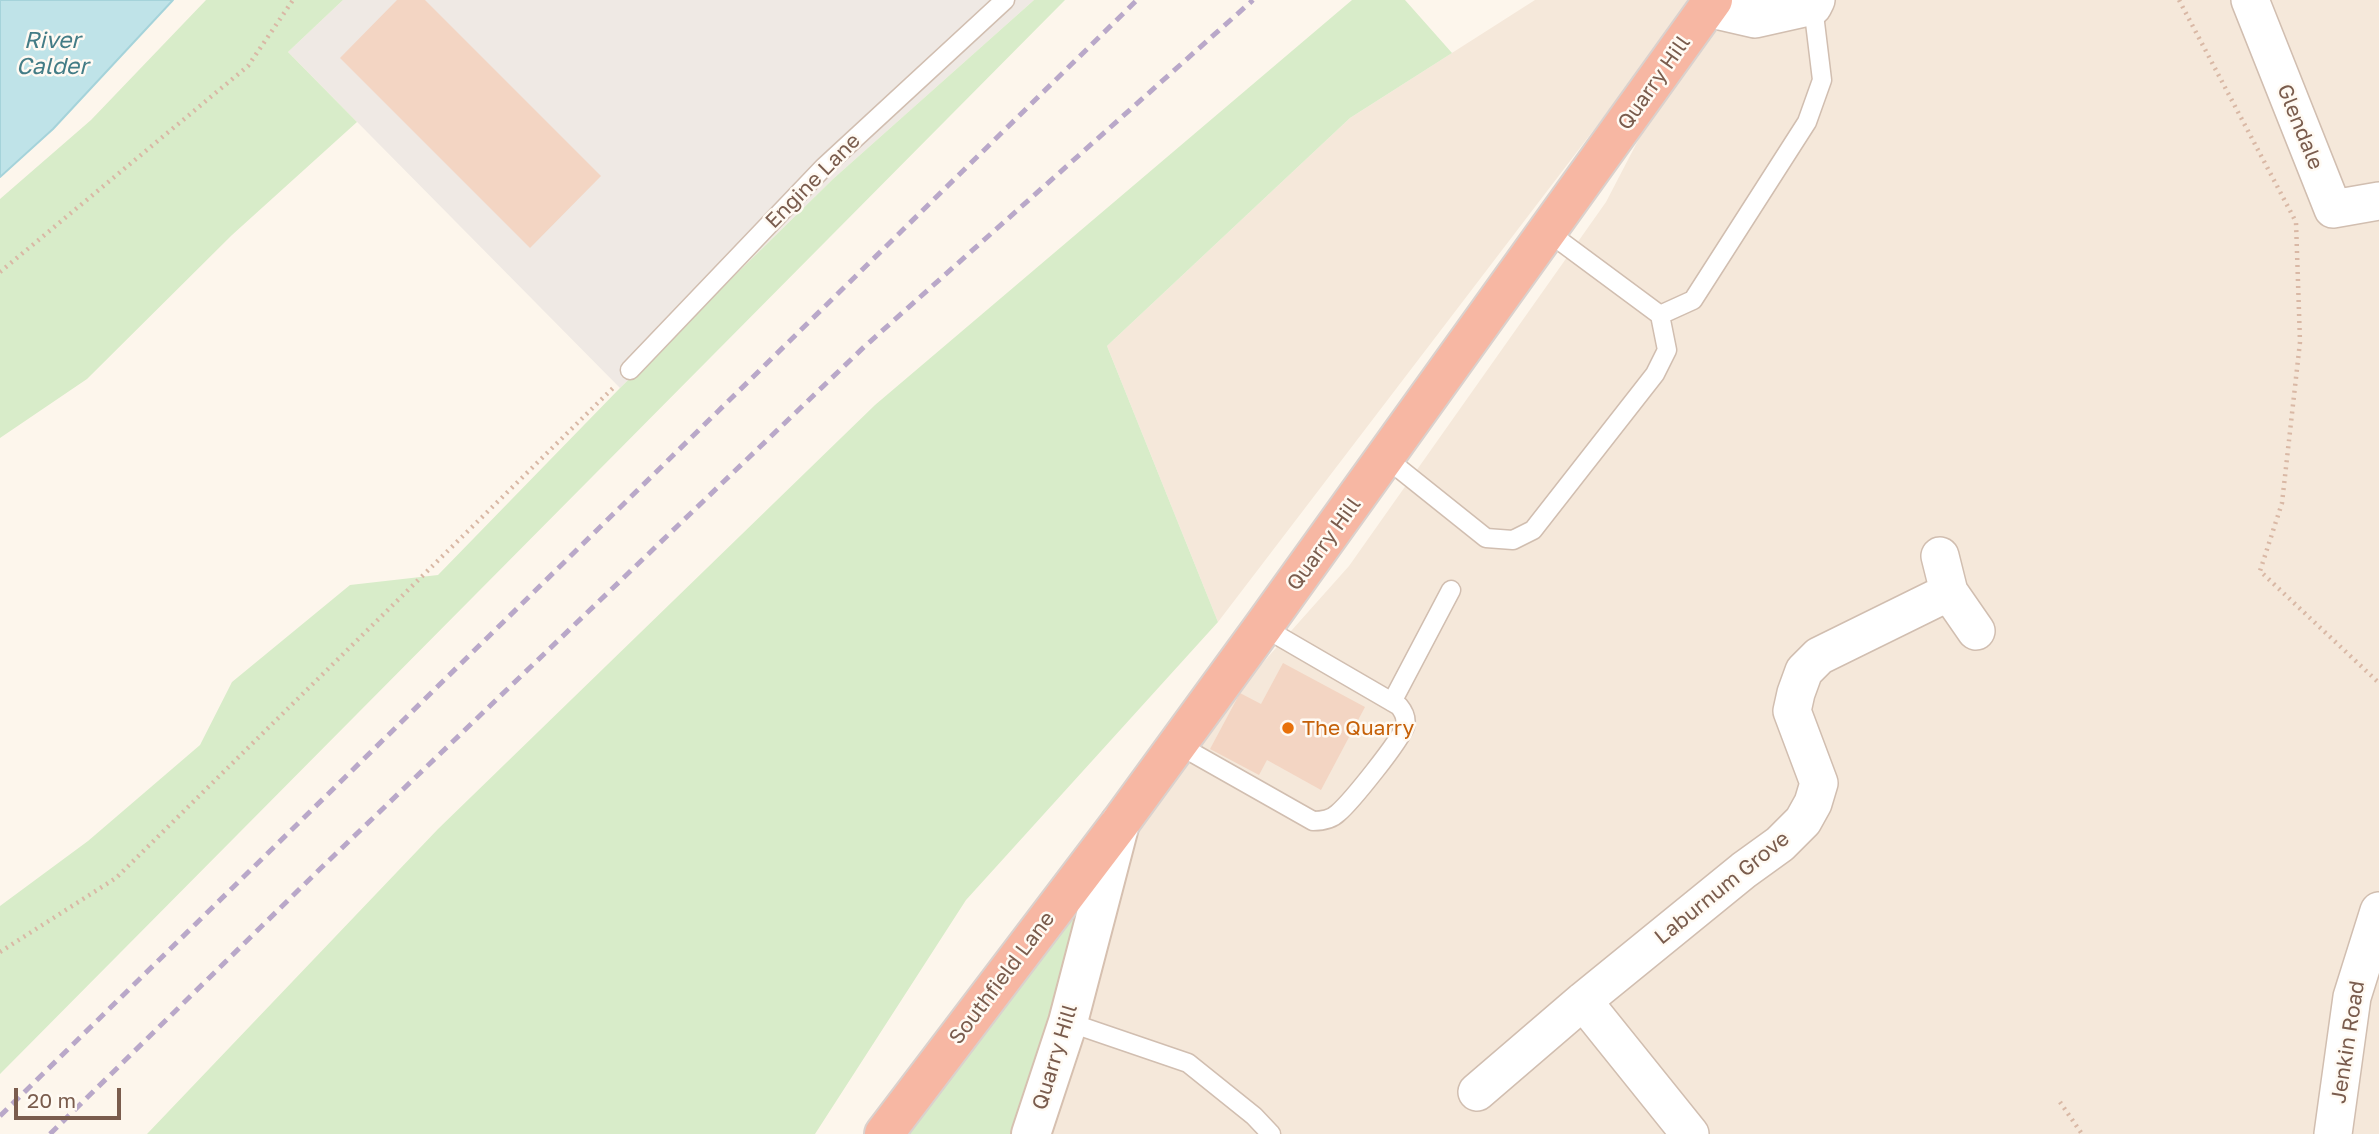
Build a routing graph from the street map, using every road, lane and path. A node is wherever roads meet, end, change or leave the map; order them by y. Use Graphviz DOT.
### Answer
graph roads {
  1 [pos="293,0"];
  2 [pos="1005,0"];
  3 [pos="2179,0"];
  4 [pos="2250,0"];
  5 [pos="1814,3"];
  6 [pos="1710,4"];
  7 [pos="2379,201"];
  8 [pos="1548,232"];
  9 [pos="0,272"];
  10 [pos="1660,315"];
  11 [pos="630,370"];
  12 [pos="1386,458"];
  13 [pos="1940,556"];
  14 [pos="1451,590"];
  15 [pos="1949,592"];
  16 [pos="1263,627"];
  17 [pos="1976,631"];
  18 [pos="2379,683"];
  19 [pos="1392,702"];
  20 [pos="1177,744"];
  21 [pos="1120,823"];
  22 [pos="2379,911"];
  23 [pos="0,952"];
  24 [pos="1583,1001"];
  25 [pos="1068,1022"];
  26 [pos="1477,1091"];
  27 [pos="2060,1101"];
  28 [pos="884,1134"];
  29 [pos="1031,1134"];
  30 [pos="1271,1134"];
  31 [pos="1690,1134"];
  32 [pos="2082,1134"];
  33 [pos="2333,1134"];
  1 -- 9 [label="path"];
  2 -- 11 [label="lane, Engine Lane"];
  3 -- 18 [label="path"];
  4 -- 7 [label="street, Glendale"];
  5 -- 6 [label="street"];
  5 -- 10 [label="lane"];
  6 -- 8 [label="highway, Quarry Hill"];
  8 -- 10 [label="lane"];
  8 -- 12 [label="highway, Quarry Hill"];
  10 -- 12 [label="lane"];
  11 -- 23 [label="path"];
  12 -- 16 [label="highway, Quarry Hill"];
  13 -- 15 [label="street"];
  14 -- 19 [label="lane"];
  15 -- 17 [label="street"];
  15 -- 24 [label="street, Laburnum Grove"];
  16 -- 19 [label="lane"];
  16 -- 20 [label="highway, Quarry Hill"];
  19 -- 20 [label="lane"];
  20 -- 21 [label="highway, Quarry Hill"];
  21 -- 25 [label="main road, Quarry Hill"];
  21 -- 28 [label="highway, Southfield Lane"];
  22 -- 33 [label="street, Jenkin Road"];
  24 -- 26 [label="street, Laburnum Grove"];
  24 -- 31 [label="street"];
  25 -- 29 [label="main road, Quarry Hill"];
  25 -- 30 [label="lane"];
  27 -- 32 [label="path"];
}
